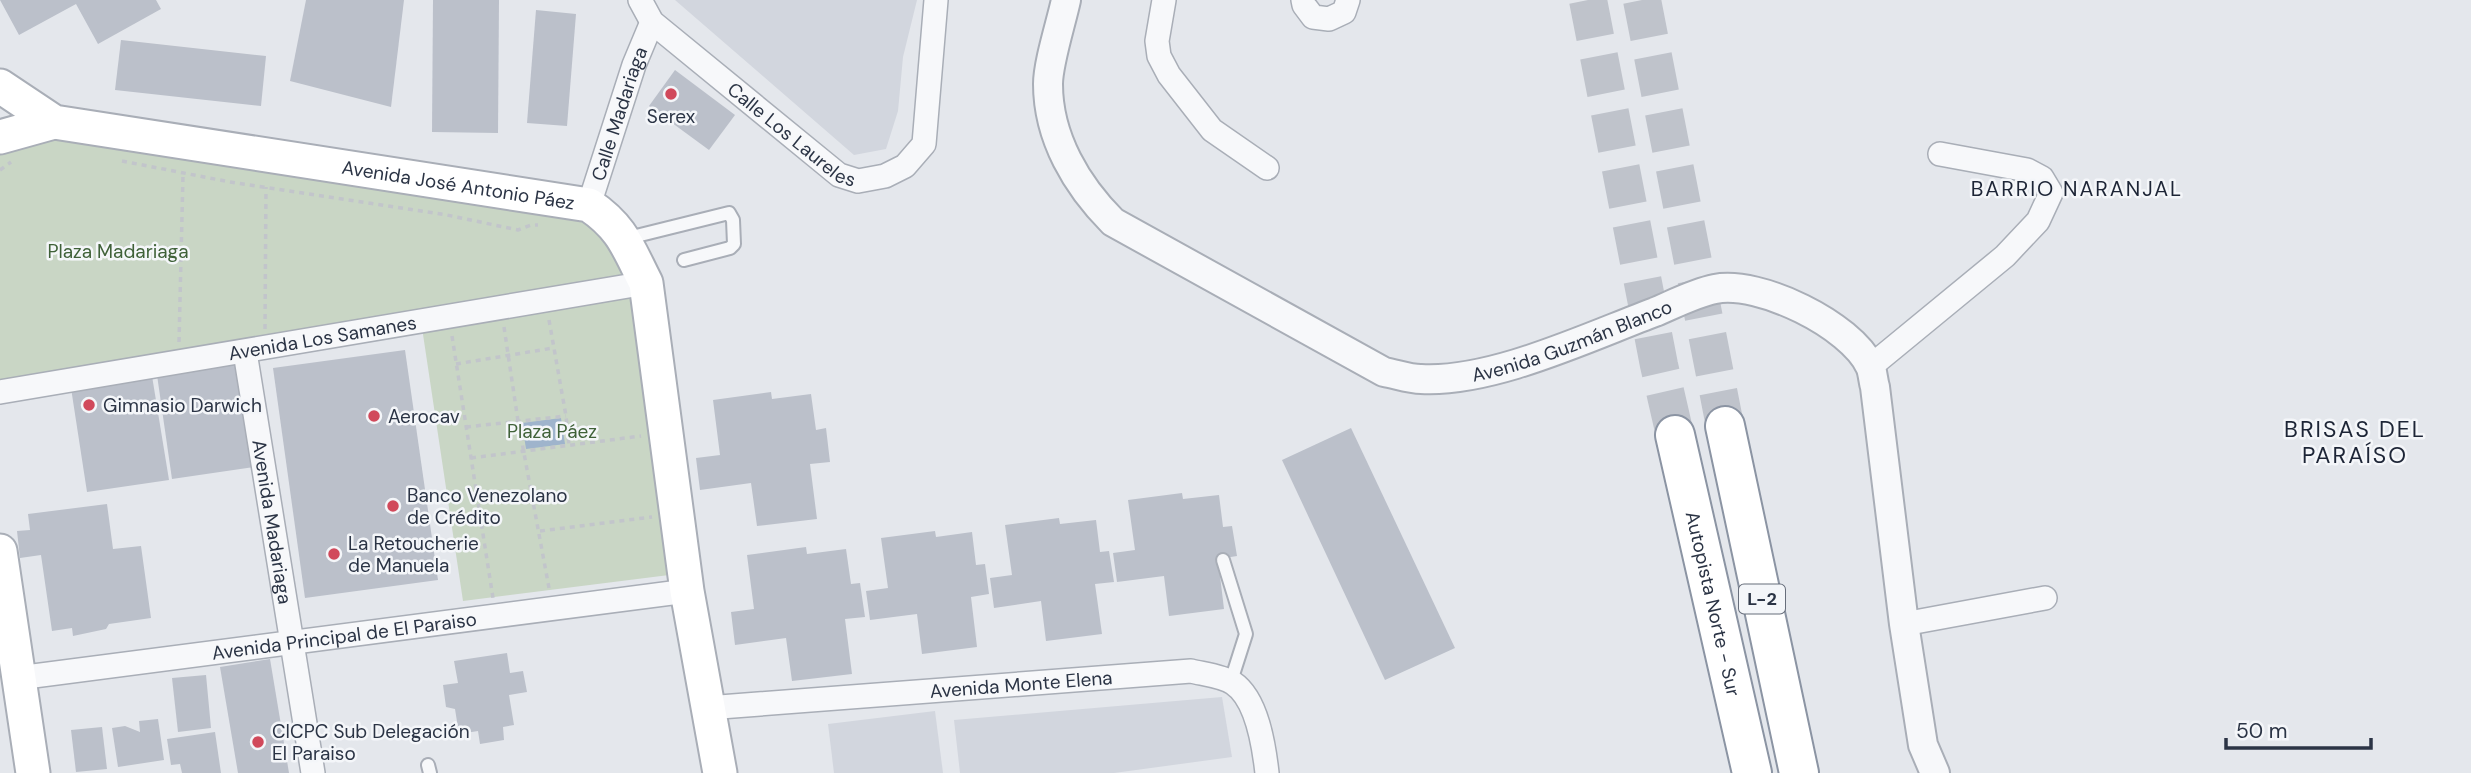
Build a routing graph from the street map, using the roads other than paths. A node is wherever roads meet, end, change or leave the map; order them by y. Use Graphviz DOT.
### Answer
graph roads {
  1 [pos="640,0"];
  2 [pos="936,0"];
  3 [pos="1066,0"];
  4 [pos="1164,0"];
  5 [pos="1303,0"];
  6 [pos="1348,0"];
  7 [pos="652,22"];
  8 [pos="0,86"];
  9 [pos="54,122"];
  10 [pos="8,148"];
  11 [pos="1940,154"];
  12 [pos="1267,168"];
  13 [pos="589,205"];
  14 [pos="624,239"];
  15 [pos="684,260"];
  16 [pos="646,283"];
  17 [pos="245,352"];
  18 [pos="1870,367"];
  19 [pos="0,392"];
  20 [pos="1725,426"];
  21 [pos="1675,435"];
  22 [pos="0,551"];
  23 [pos="1223,560"];
  24 [pos="687,591"];
  25 [pos="2045,598"];
  26 [pos="1905,624"];
  27 [pos="292,641"];
  28 [pos="9,679"];
  29 [pos="1231,681"];
  30 [pos="707,708"];
  31 [pos="33,773"];
  32 [pos="313,773"];
  33 [pos="720,773"];
  34 [pos="1267,773"];
  35 [pos="1752,773"];
  36 [pos="1799,773"];
  37 [pos="1935,773"];
  1 -- 7 [label="street"];
  2 -- 7 [label="street, Calle Los Laureles"];
  3 -- 18 [label="street, Avenida Guzmán Blanco"];
  4 -- 12 [label="street"];
  5 -- 6 [label="street"];
  7 -- 13 [label="street, Calle Madariaga"];
  8 -- 9 [label="main road, Avenida José Antonio Páez"];
  9 -- 10 [label="main road"];
  9 -- 13 [label="main road, Avenida José Antonio Páez"];
  11 -- 18 [label="street"];
  13 -- 14 [label="main road, Avenida José Antonio Páez"];
  14 -- 15 [label="lane"];
  14 -- 16 [label="main road, Avenida José Antonio Páez"];
  16 -- 17 [label="street, Avenida Los Samanes"];
  16 -- 24 [label="main road, Avenida José Antonio Páez"];
  17 -- 19 [label="street, Avenida Los Samanes"];
  17 -- 27 [label="street, Avenida Madariaga"];
  18 -- 26 [label="street"];
  20 -- 36 [label="highway, L-2"];
  21 -- 35 [label="highway, Autopista Norte - Sur / L-2"];
  22 -- 28 [label="main road"];
  23 -- 29 [label="lane"];
  24 -- 27 [label="street, Avenida Principal de El Paraiso"];
  24 -- 30 [label="main road, Avenida José Antonio Páez"];
  25 -- 26 [label="street"];
  26 -- 37 [label="street"];
  27 -- 28 [label="street, Avenida Principal de El Paraiso"];
  27 -- 32 [label="street, Avenida Madariaga"];
  28 -- 31 [label="main road"];
  29 -- 30 [label="street, Avenida Monte Elena"];
  29 -- 34 [label="street"];
  30 -- 33 [label="main road, Avenida José Antonio Páez"];
}
